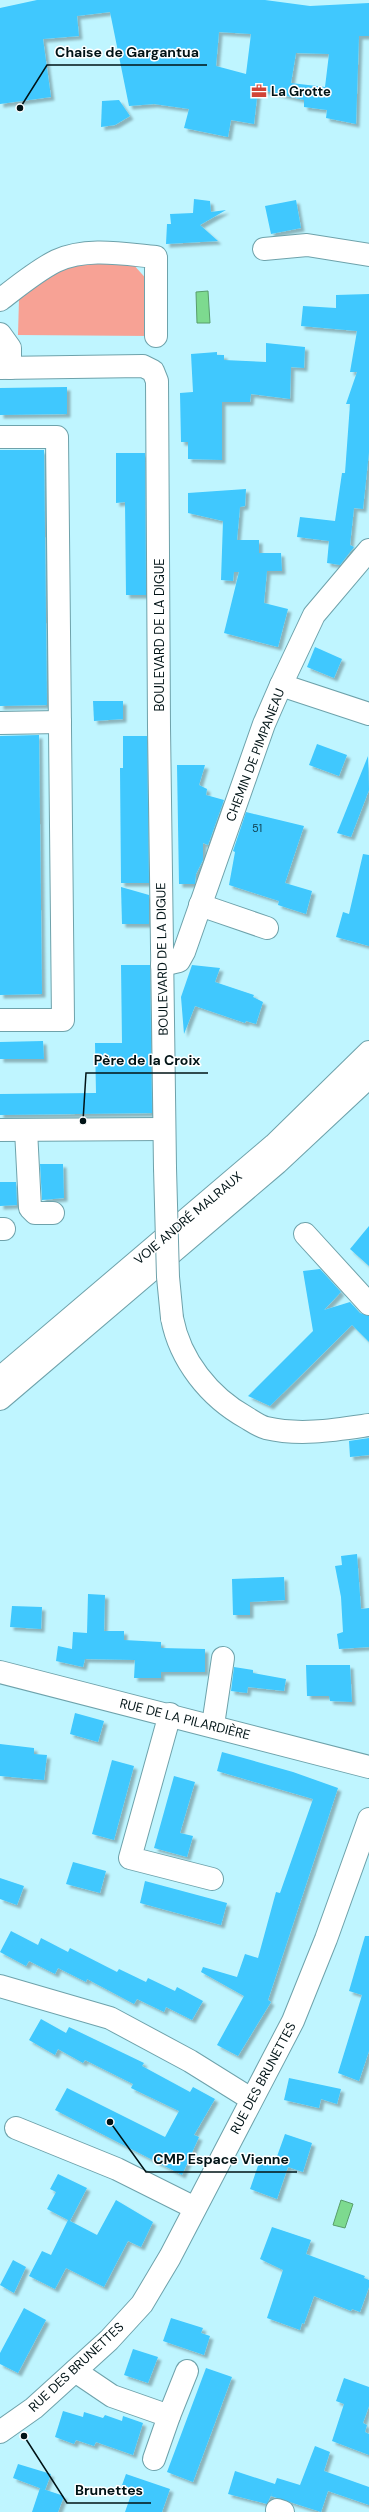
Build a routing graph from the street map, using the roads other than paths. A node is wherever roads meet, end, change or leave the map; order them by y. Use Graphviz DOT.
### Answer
graph roads {
  1 [pos="264,249"];
  2 [pos="369,255"];
  3 [pos="0,300"];
  4 [pos="0,334"];
  5 [pos="156,336"];
  6 [pos="5,368"];
  7 [pos="0,437"];
  8 [pos="369,550"];
  9 [pos="281,685"];
  10 [pos="369,714"];
  11 [pos="60,722"];
  12 [pos="0,723"];
  13 [pos="200,905"];
  14 [pos="268,928"];
  15 [pos="162,965"];
  16 [pos="0,1020"];
  17 [pos="369,1052"];
  18 [pos="369,1077"];
  19 [pos="164,1129"];
  20 [pos="0,1130"];
  21 [pos="26,1130"];
  22 [pos="53,1213"];
  23 [pos="305,1234"];
  24 [pos="369,1304"];
  25 [pos="0,1378"];
  26 [pos="0,1399"];
  27 [pos="369,1425"];
  28 [pos="223,1658"];
  29 [pos="0,1672"];
  30 [pos="170,1714"];
  31 [pos="213,1725"];
  32 [pos="369,1767"];
  33 [pos="369,1819"];
  34 [pos="212,1879"];
  35 [pos="0,1986"];
  36 [pos="251,2099"];
  37 [pos="16,2128"];
  38 [pos="195,2208"];
  39 [pos="74,2371"];
  40 [pos="187,2371"];
  41 [pos="169,2416"];
  42 [pos="0,2432"];
  43 [pos="154,2459"];
  1 -- 2 [label="street"];
  3 -- 5 [label="street"];
  4 -- 6 [label="street"];
  6 -- 15 [label="street, BOULEVARD DE LA DIGUE"];
  7 -- 11 [label="street"];
  8 -- 9 [label="street, CHEMIN DE PIMPANEAU"];
  9 -- 10 [label="street"];
  9 -- 13 [label="street, CHEMIN DE PIMPANEAU"];
  11 -- 12 [label="street"];
  11 -- 16 [label="street"];
  13 -- 14 [label="street"];
  13 -- 15 [label="street, CHEMIN DE PIMPANEAU"];
  15 -- 19 [label="street, BOULEVARD DE LA DIGUE"];
  17 -- 25 [label="street, VOIE ANDRÉ MALRAUX"];
  18 -- 26 [label="street, VOIE ANDRÉ MALRAUX"];
  19 -- 21 [label="street"];
  19 -- 27 [label="street, BOULEVARD DE LA DIGUE, bridge"];
  20 -- 21 [label="street"];
  21 -- 22 [label="street"];
  23 -- 24 [label="street"];
  28 -- 31 [label="street"];
  29 -- 30 [label="street, RUE DE LA PILARDIÈRE"];
  30 -- 31 [label="street, RUE DE LA PILARDIÈRE"];
  30 -- 34 [label="street"];
  31 -- 32 [label="street, RUE DE LA PILARDIÈRE"];
  33 -- 36 [label="street, RUE DES BRUNETTES"];
  35 -- 36 [label="street"];
  36 -- 38 [label="street, RUE DES BRUNETTES"];
  37 -- 38 [label="street"];
  38 -- 39 [label="street, RUE DES BRUNETTES"];
  39 -- 41 [label="street"];
  39 -- 42 [label="street, RUE DES BRUNETTES"];
  40 -- 41 [label="street"];
  41 -- 43 [label="street"];
}
